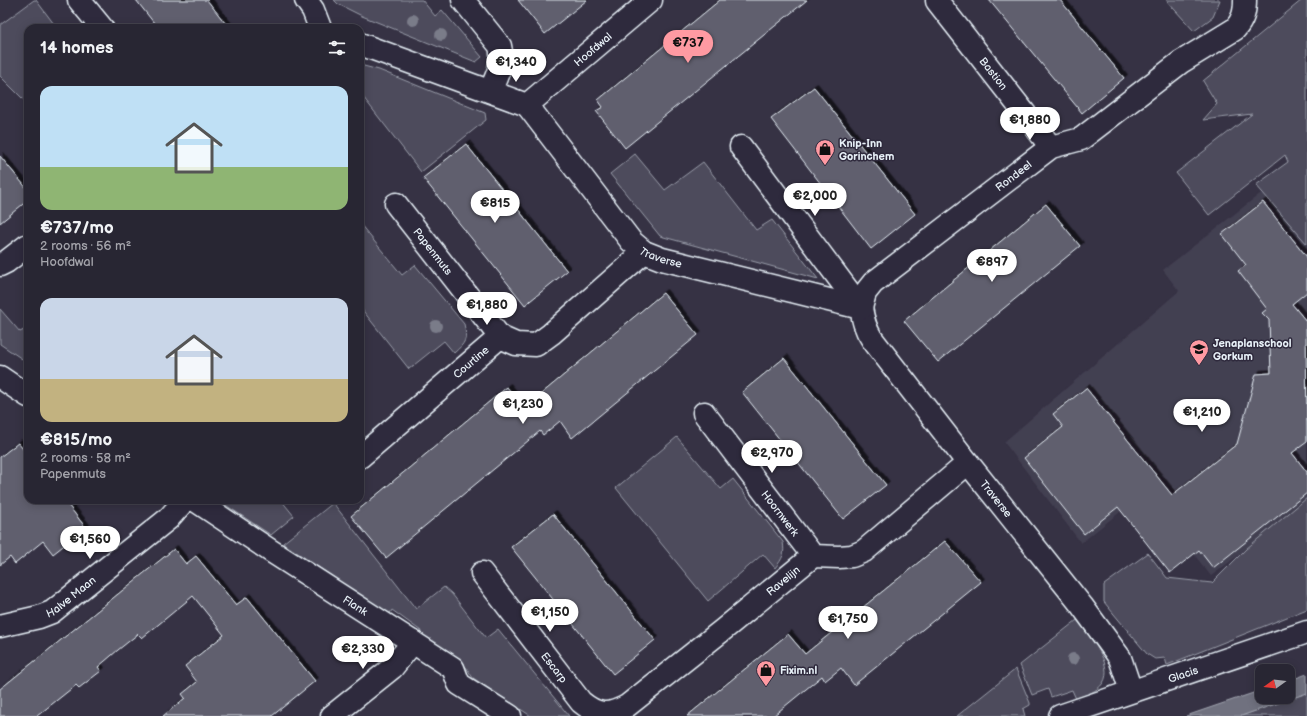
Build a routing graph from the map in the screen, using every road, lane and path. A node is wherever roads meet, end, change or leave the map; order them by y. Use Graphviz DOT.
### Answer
graph roads {
  1 [pos="79,0"];
  2 [pos="306,0"];
  3 [pos="463,0"];
  4 [pos="651,0"];
  5 [pos="1246,0"];
  6 [pos="937,1"];
  7 [pos="99,24"];
  8 [pos="318,24"];
  9 [pos="364,45"];
  10 [pos="490,91"];
  11 [pos="527,105"];
  12 [pos="1051,146"];
  13 [pos="741,148"];
  14 [pos="396,204"];
  15 [pos="24,248"];
  16 [pos="644,252"];
  17 [pos="0,265"];
  18 [pos="861,308"];
  19 [pos="500,337"];
  20 [pos="0,377"];
  21 [pos="24,393"];
  22 [pos="704,413"];
  23 [pos="364,454"];
  24 [pos="968,464"];
  25 [pos="181,504"];
  26 [pos="200,504"];
  27 [pos="813,556"];
  28 [pos="482,573"];
  29 [pos="0,626"];
  30 [pos="1307,632"];
  31 [pos="413,642"];
  32 [pos="1131,691"];
  33 [pos="603,715"];
  34 [pos="332,716"];
  35 [pos="510,716"];
  36 [pos="1060,716"];
  1 -- 7 [label="street"];
  2 -- 8 [label="street"];
  3 -- 10 [label="street"];
  4 -- 11 [label="street, Hoofdwal"];
  5 -- 12 [label="street, Rondeel"];
  6 -- 12 [label="street, Bastion"];
  9 -- 10 [label="street"];
  10 -- 11 [label="street"];
  11 -- 16 [label="street, Traverse"];
  12 -- 18 [label="street, Rondeel"];
  13 -- 18 [label="street, Traverse"];
  14 -- 19 [label="street, Papenmuts"];
  15 -- 17 [label="street"];
  16 -- 18 [label="street, Traverse"];
  16 -- 19 [label="street"];
  18 -- 24 [label="street, Traverse"];
  19 -- 23 [label="street, Courtine"];
  20 -- 21 [label="street"];
  22 -- 27 [label="street, Hoornwerk"];
  24 -- 27 [label="street"];
  24 -- 32 [label="street, Traverse"];
  25 -- 29 [label="street, Halve Maan"];
  26 -- 31 [label="street, Flank"];
  27 -- 33 [label="street, Ravelijn"];
  28 -- 33 [label="street, Escarp"];
  30 -- 32 [label="street, Glacis"];
  31 -- 34 [label="street"];
  31 -- 35 [label="street, Flank"];
  32 -- 36 [label="street, Glacis"];
}
